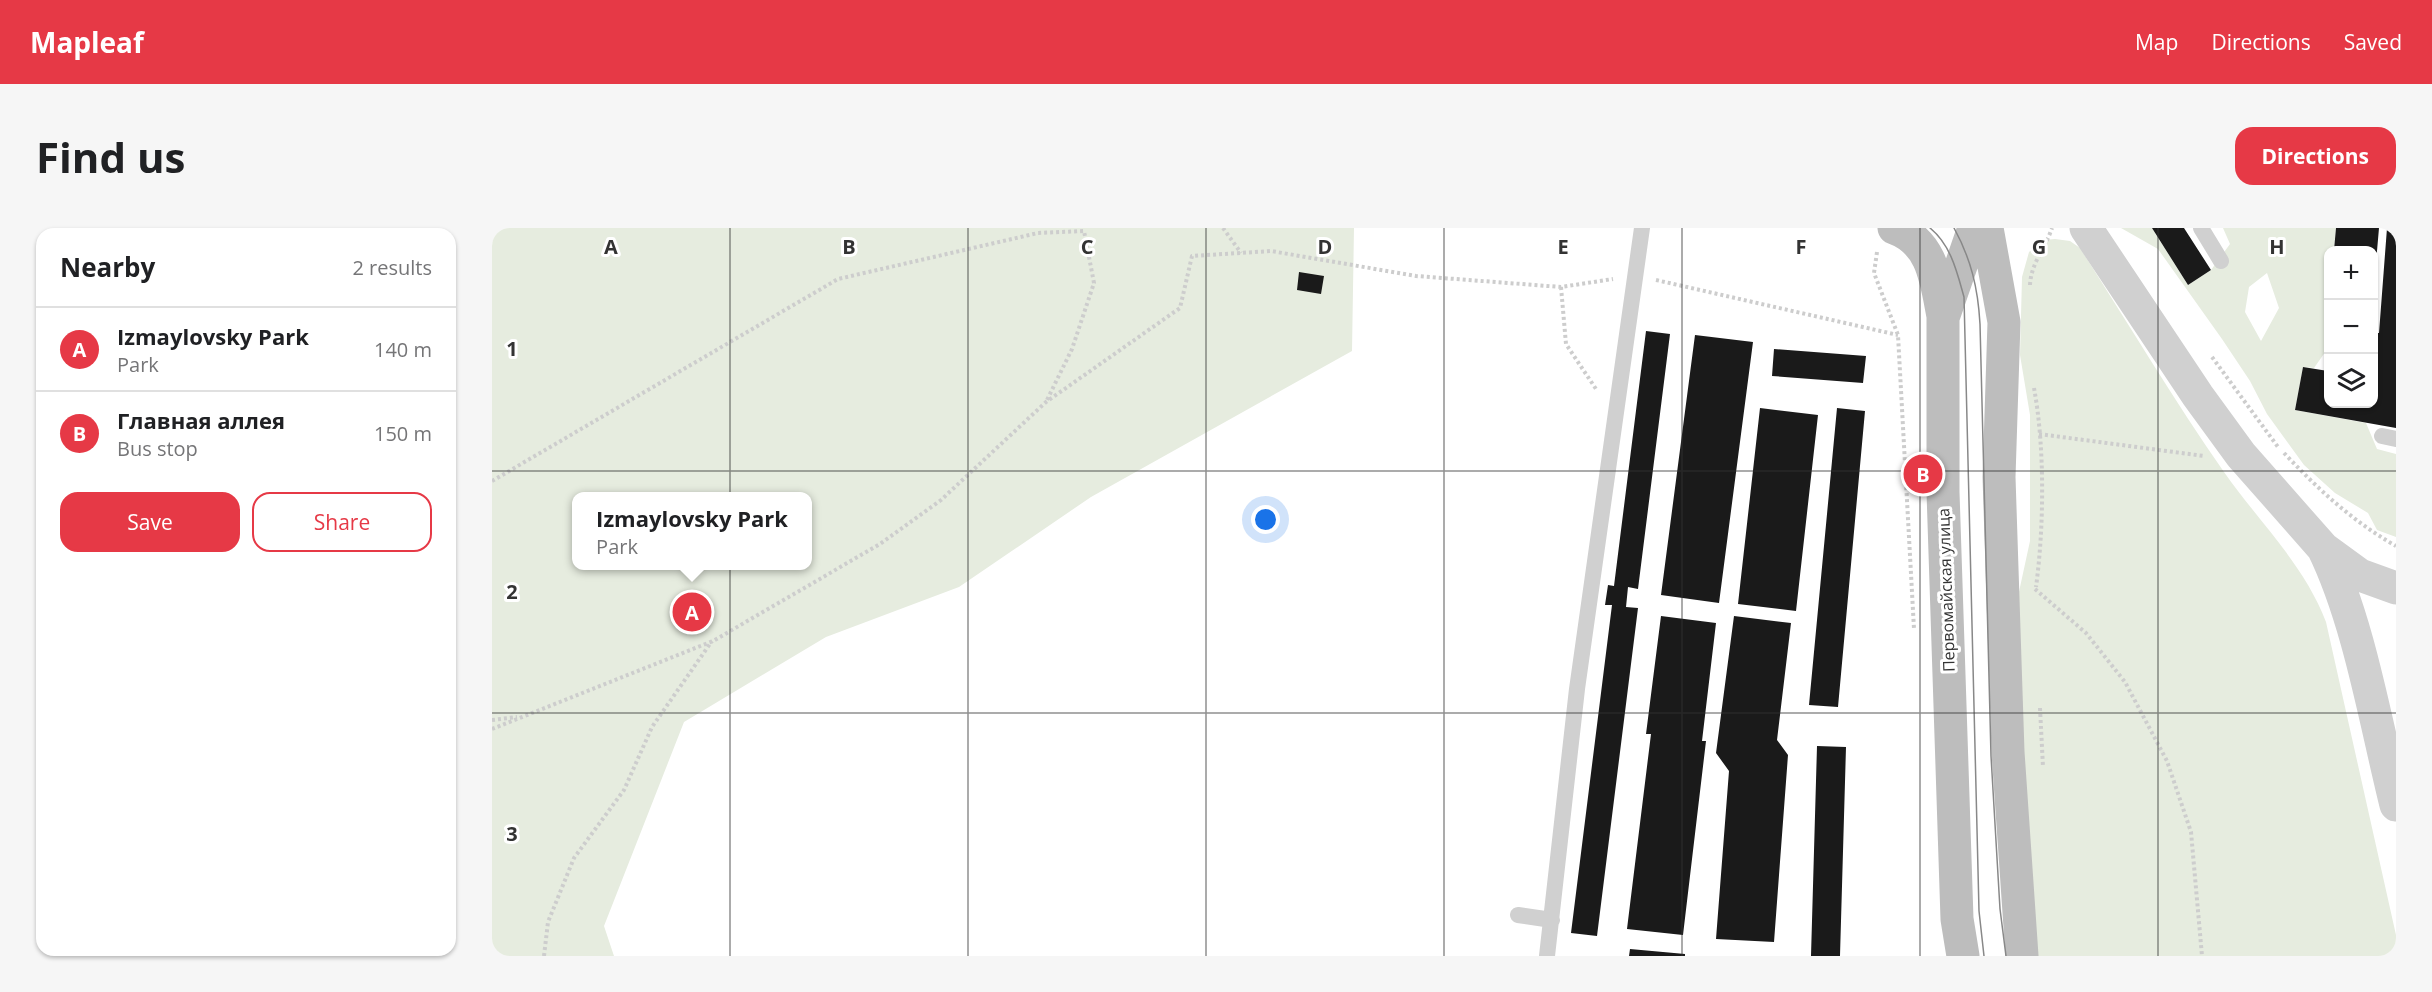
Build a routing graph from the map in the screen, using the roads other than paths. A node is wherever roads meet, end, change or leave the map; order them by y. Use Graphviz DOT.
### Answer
graph roads {
  1 [pos="1642,228"];
  2 [pos="1974,228"];
  3 [pos="1987,228"];
  4 [pos="2086,228"];
  5 [pos="2201,228"];
  6 [pos="1886,234"];
  7 [pos="2221,261"];
  8 [pos="1943,318"];
  9 [pos="2323,548"];
  10 [pos="2396,588"];
  11 [pos="2396,805"];
  12 [pos="1518,915"];
  13 [pos="1552,920"];
  14 [pos="1547,956"];
  15 [pos="1963,956"];
  16 [pos="2022,956"];
  1 -- 13 [label="lane"];
  2 -- 8 [label="main road, Первомайская улица"];
  3 -- 16 [label="main road"];
  4 -- 9 [label="street"];
  5 -- 7 [label="lane"];
  6 -- 8 [label="main road"];
  8 -- 15 [label="main road, Первомайская улица"];
  9 -- 10 [label="street"];
  9 -- 11 [label="street"];
  12 -- 13 [label="lane"];
  13 -- 14 [label="lane"];
}
